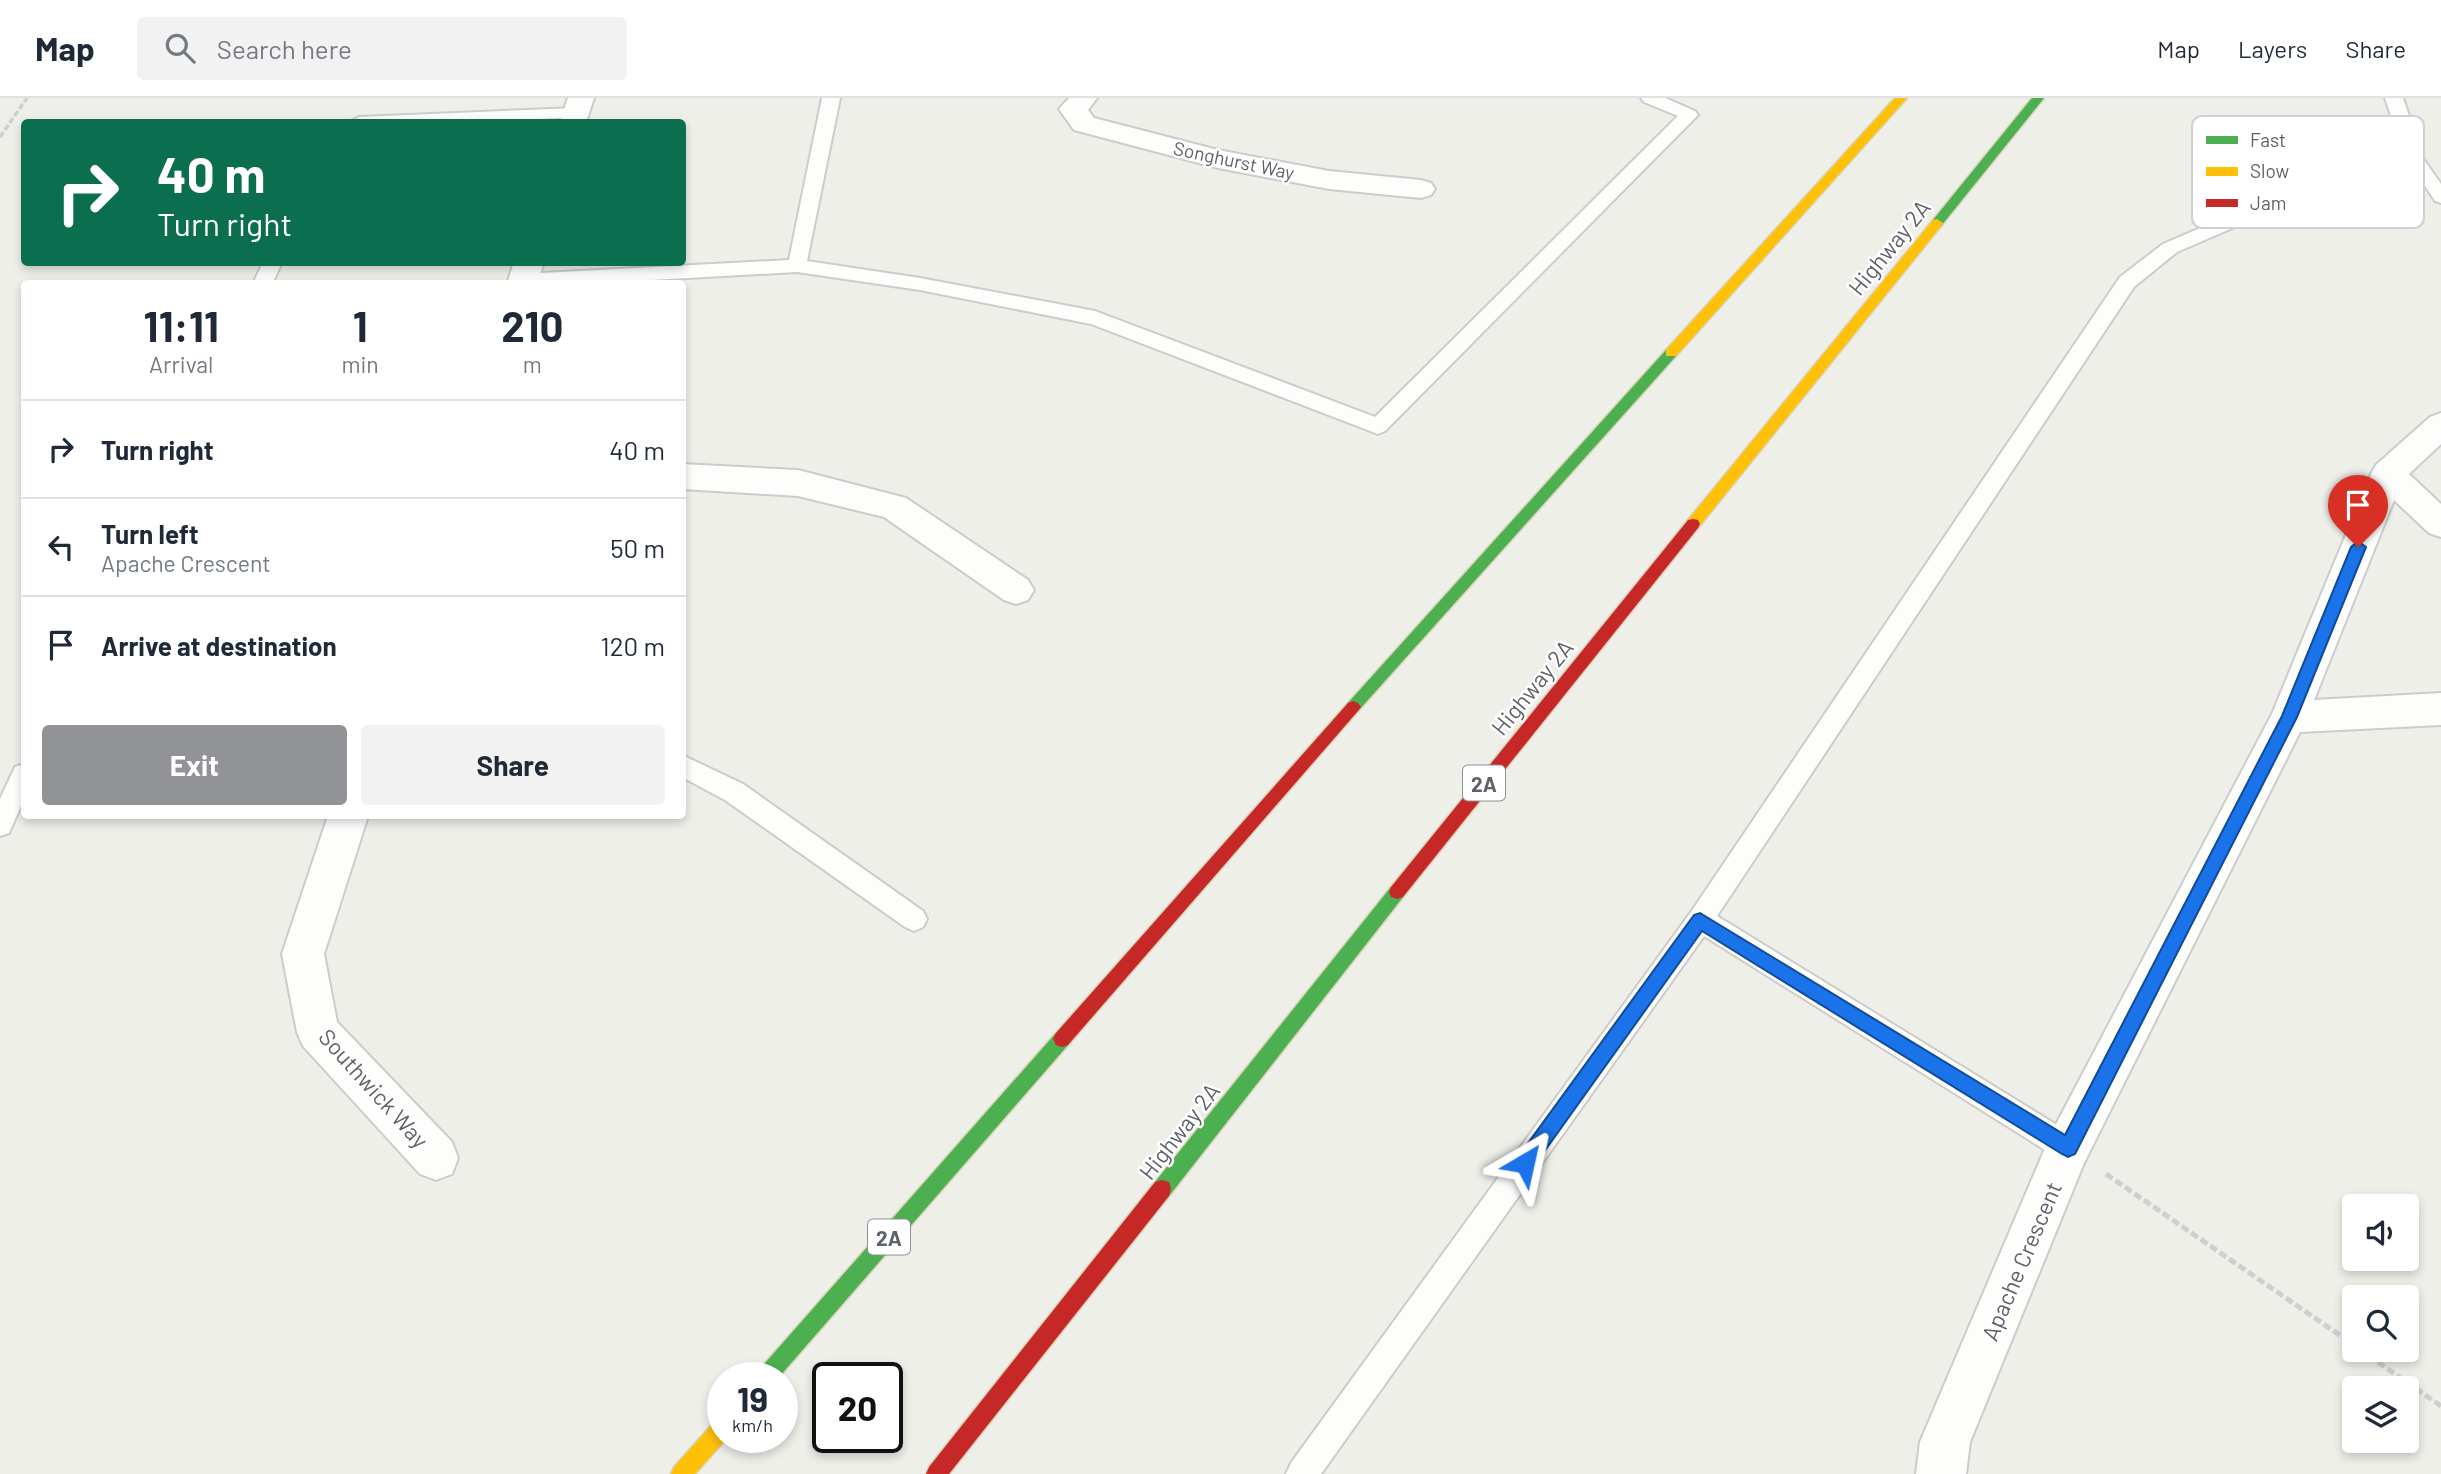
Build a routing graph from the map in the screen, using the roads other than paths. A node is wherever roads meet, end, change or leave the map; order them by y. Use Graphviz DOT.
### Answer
graph roads {
  1 [pos="831,98"];
  2 [pos="1084,98"];
  3 [pos="1650,98"];
  4 [pos="1900,98"];
  5 [pos="2038,98"];
  6 [pos="2394,98"];
  7 [pos="577,111"];
  8 [pos="2400,116"];
  9 [pos="418,119"];
  10 [pos="2424,173"];
  11 [pos="1421,189"];
  12 [pos="2441,197"];
  13 [pos="2216,228"];
  14 [pos="797,266"];
  15 [pos="525,275"];
  16 [pos="2441,425"];
  17 [pos="2388,474"];
  18 [pos="686,476"];
  19 [pos="2441,524"];
  20 [pos="1016,590"];
  21 [pos="2441,709"];
  22 [pos="2289,717"];
  23 [pos="686,767"];
  24 [pos="21,780"];
  25 [pos="347,819"];
  26 [pos="0,825"];
  27 [pos="914,919"];
  28 [pos="1700,920"];
  29 [pos="2068,1148"];
  30 [pos="436,1158"];
  31 [pos="779,1362"];
  32 [pos="707,1445"];
  33 [pos="681,1474"];
  34 [pos="936,1474"];
  35 [pos="1302,1474"];
  36 [pos="1941,1474"];
  1 -- 14 [label="lane"];
  2 -- 11 [label="street, Songhurst Way"];
  3 -- 14 [label="lane"];
  4 -- 31 [label="main road, 2A"];
  5 -- 34 [label="main road, Highway 2A / 2A"];
  6 -- 8 [label="lane"];
  7 -- 9 [label="lane"];
  10 -- 12 [label="lane"];
  13 -- 28 [label="lane"];
  14 -- 15 [label="lane"];
  16 -- 17 [label="street, Apache Crescent"];
  17 -- 19 [label="street"];
  17 -- 22 [label="street, Apache Crescent"];
  18 -- 20 [label="street"];
  21 -- 22 [label="street"];
  22 -- 29 [label="street, Apache Crescent"];
  23 -- 27 [label="lane"];
  24 -- 26 [label="lane"];
  25 -- 30 [label="street, Southwick Way"];
  28 -- 29 [label="lane"];
  28 -- 35 [label="lane"];
  29 -- 36 [label="street, Apache Crescent"];
  32 -- 33 [label="main road"];
}
